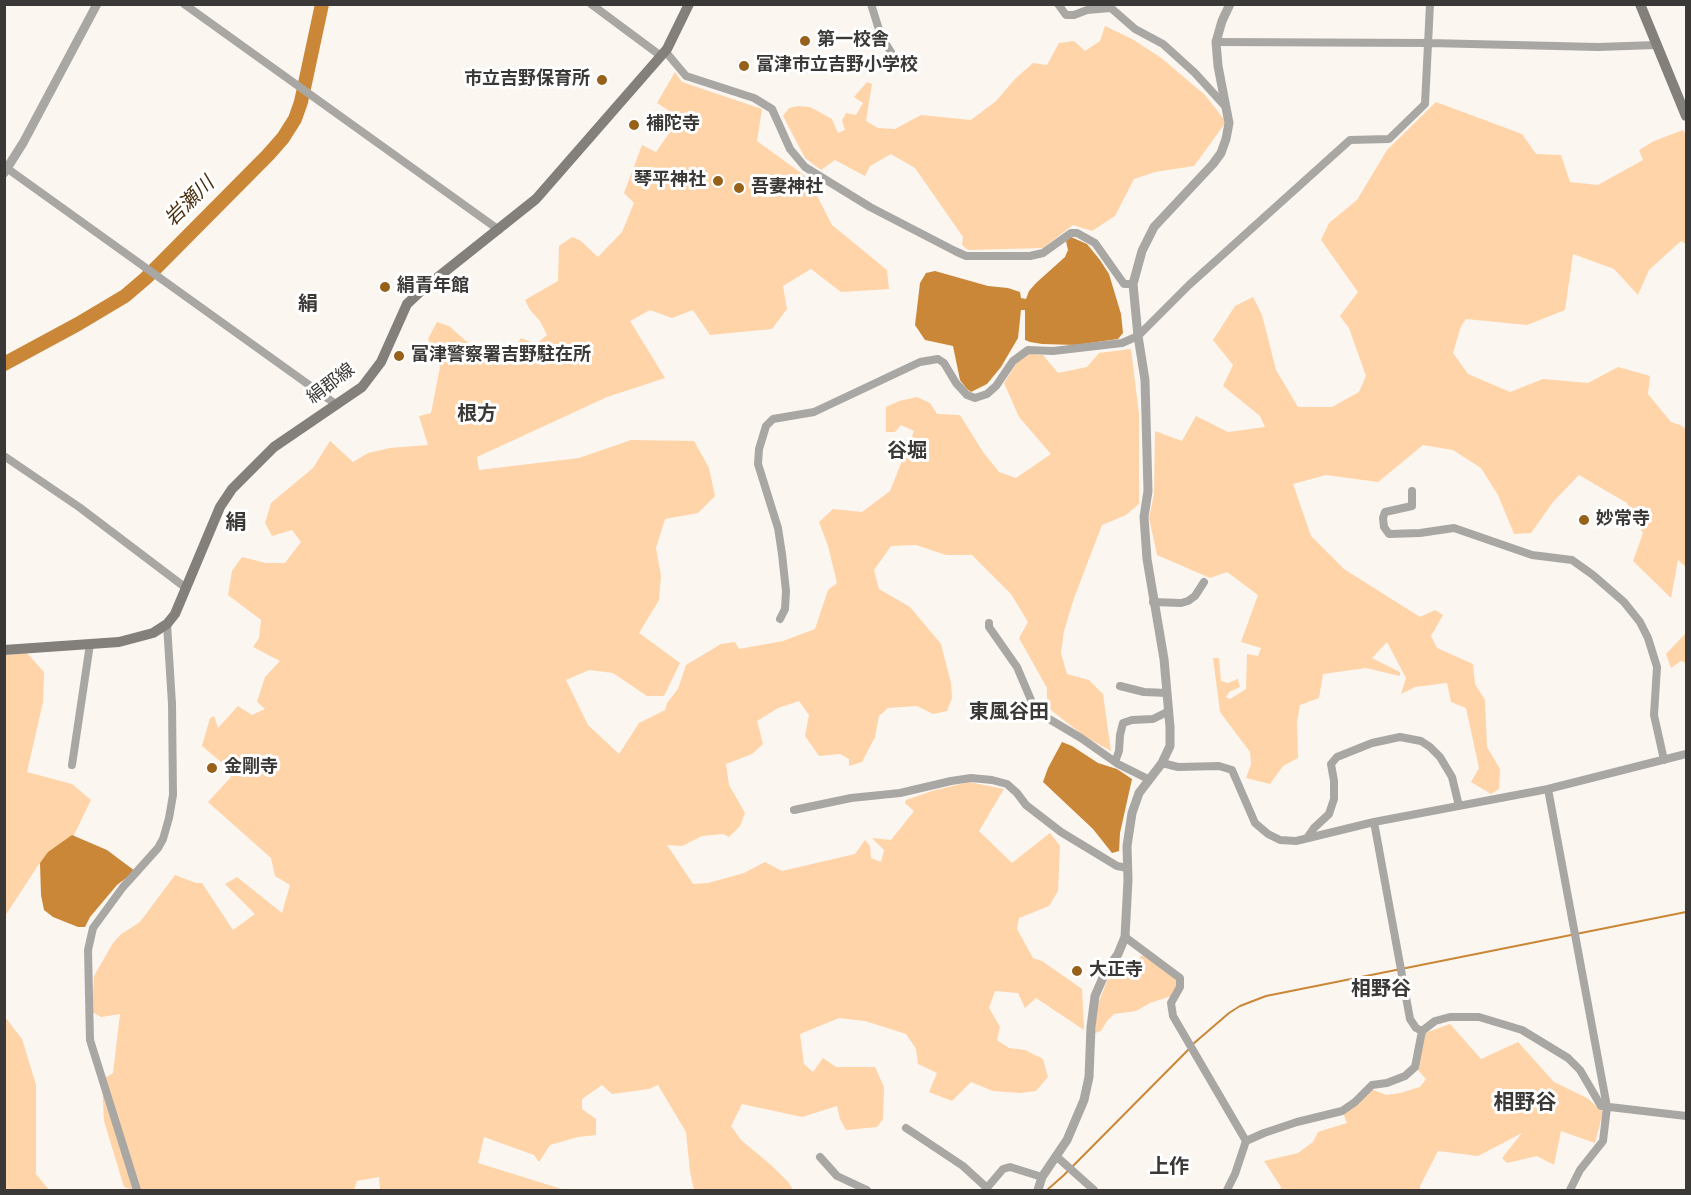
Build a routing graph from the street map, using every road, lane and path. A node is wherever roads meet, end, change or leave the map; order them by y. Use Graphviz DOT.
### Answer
graph roads {
  1 [pos="97,4"];
  2 [pos="184,4"];
  3 [pos="591,4"];
  4 [pos="689,4"];
  5 [pos="871,4"];
  6 [pos="1058,4"];
  7 [pos="1230,4"];
  8 [pos="1430,4"];
  9 [pos="1640,4"];
  10 [pos="1216,42"];
  11 [pos="1429,43"];
  12 [pos="1656,45"];
  13 [pos="663,53"];
  14 [pos="891,59"];
  15 [pos="1684,101"];
  16 [pos="1226,106"];
  17 [pos="1686,116"];
  18 [pos="6,171"];
  19 [pos="499,230"];
  20 [pos="1133,284"];
  21 [pos="1138,336"];
  22 [pos="337,405"];
  23 [pos="4,456"];
  24 [pos="1412,491"];
  25 [pos="1204,582"];
  26 [pos="186,588"];
  27 [pos="1153,602"];
  28 [pos="780,619"];
  29 [pos="989,623"];
  30 [pos="167,624"];
  31 [pos="90,644"];
  32 [pos="4,650"];
  33 [pos="1120,686"];
  34 [pos="1167,693"];
  35 [pos="1169,711"];
  36 [pos="1686,754"];
  37 [pos="1664,760"];
  38 [pos="1115,762"];
  39 [pos="1162,763"];
  40 [pos="72,765"];
  41 [pos="1148,779"];
  42 [pos="1548,789"];
  43 [pos="1459,806"];
  44 [pos="794,810"];
  45 [pos="1374,822"];
  46 [pos="1307,838"];
  47 [pos="1127,868"];
  48 [pos="1125,937"];
  49 [pos="1422,1032"];
  50 [pos="1607,1107"];
  51 [pos="1686,1116"];
  52 [pos="906,1128"];
  53 [pos="1246,1142"];
  54 [pos="1056,1156"];
  55 [pos="820,1157"];
  56 [pos="1042,1177"];
  57 [pos="986,1189"];
  58 [pos="137,1191"];
  59 [pos="867,1191"];
  60 [pos="1038,1191"];
  61 [pos="1094,1191"];
  62 [pos="1227,1191"];
  63 [pos="1570,1191"];
  1 -- 18 [label="street"];
  2 -- 19 [label="street"];
  3 -- 13 [label="street"];
  4 -- 13 [label="main road, 絹郡線"];
  5 -- 14 [label="street"];
  6 -- 16 [label="street"];
  7 -- 10 [label="street"];
  8 -- 11 [label="street"];
  9 -- 12 [label="main road"];
  10 -- 11 [label="street"];
  10 -- 16 [label="street"];
  11 -- 12 [label="street"];
  11 -- 21 [label="street"];
  12 -- 15 [label="main road"];
  13 -- 19 [label="main road, 絹郡線"];
  13 -- 20 [label="street"];
  15 -- 17 [label="main road"];
  16 -- 20 [label="street"];
  18 -- 22 [label="street"];
  19 -- 22 [label="main road, 絹郡線"];
  20 -- 21 [label="street"];
  21 -- 27 [label="street"];
  21 -- 28 [label="street"];
  22 -- 26 [label="main road, 絹郡線"];
  23 -- 26 [label="street"];
  24 -- 37 [label="street"];
  25 -- 27 [label="street"];
  26 -- 30 [label="main road, 絹郡線"];
  27 -- 34 [label="street"];
  29 -- 38 [label="street"];
  30 -- 31 [label="main road"];
  30 -- 58 [label="street"];
  31 -- 32 [label="main road"];
  31 -- 40 [label="street"];
  33 -- 34 [label="street"];
  34 -- 35 [label="street"];
  35 -- 38 [label="street"];
  35 -- 39 [label="street"];
  36 -- 37 [label="street"];
  37 -- 42 [label="street"];
  38 -- 41 [label="street"];
  39 -- 41 [label="street"];
  39 -- 46 [label="street"];
  41 -- 47 [label="street"];
  42 -- 43 [label="street"];
  42 -- 50 [label="street"];
  43 -- 45 [label="street"];
  43 -- 46 [label="street"];
  44 -- 47 [label="street"];
  45 -- 46 [label="street"];
  45 -- 49 [label="street"];
  47 -- 48 [label="street"];
  48 -- 53 [label="street"];
  48 -- 54 [label="street"];
  49 -- 50 [label="street"];
  49 -- 53 [label="street"];
  50 -- 51 [label="street"];
  50 -- 63 [label="street"];
  52 -- 57 [label="street"];
  53 -- 62 [label="street"];
  54 -- 56 [label="street"];
  54 -- 61 [label="street"];
  55 -- 59 [label="street"];
  56 -- 57 [label="street"];
  56 -- 60 [label="street"];
}
